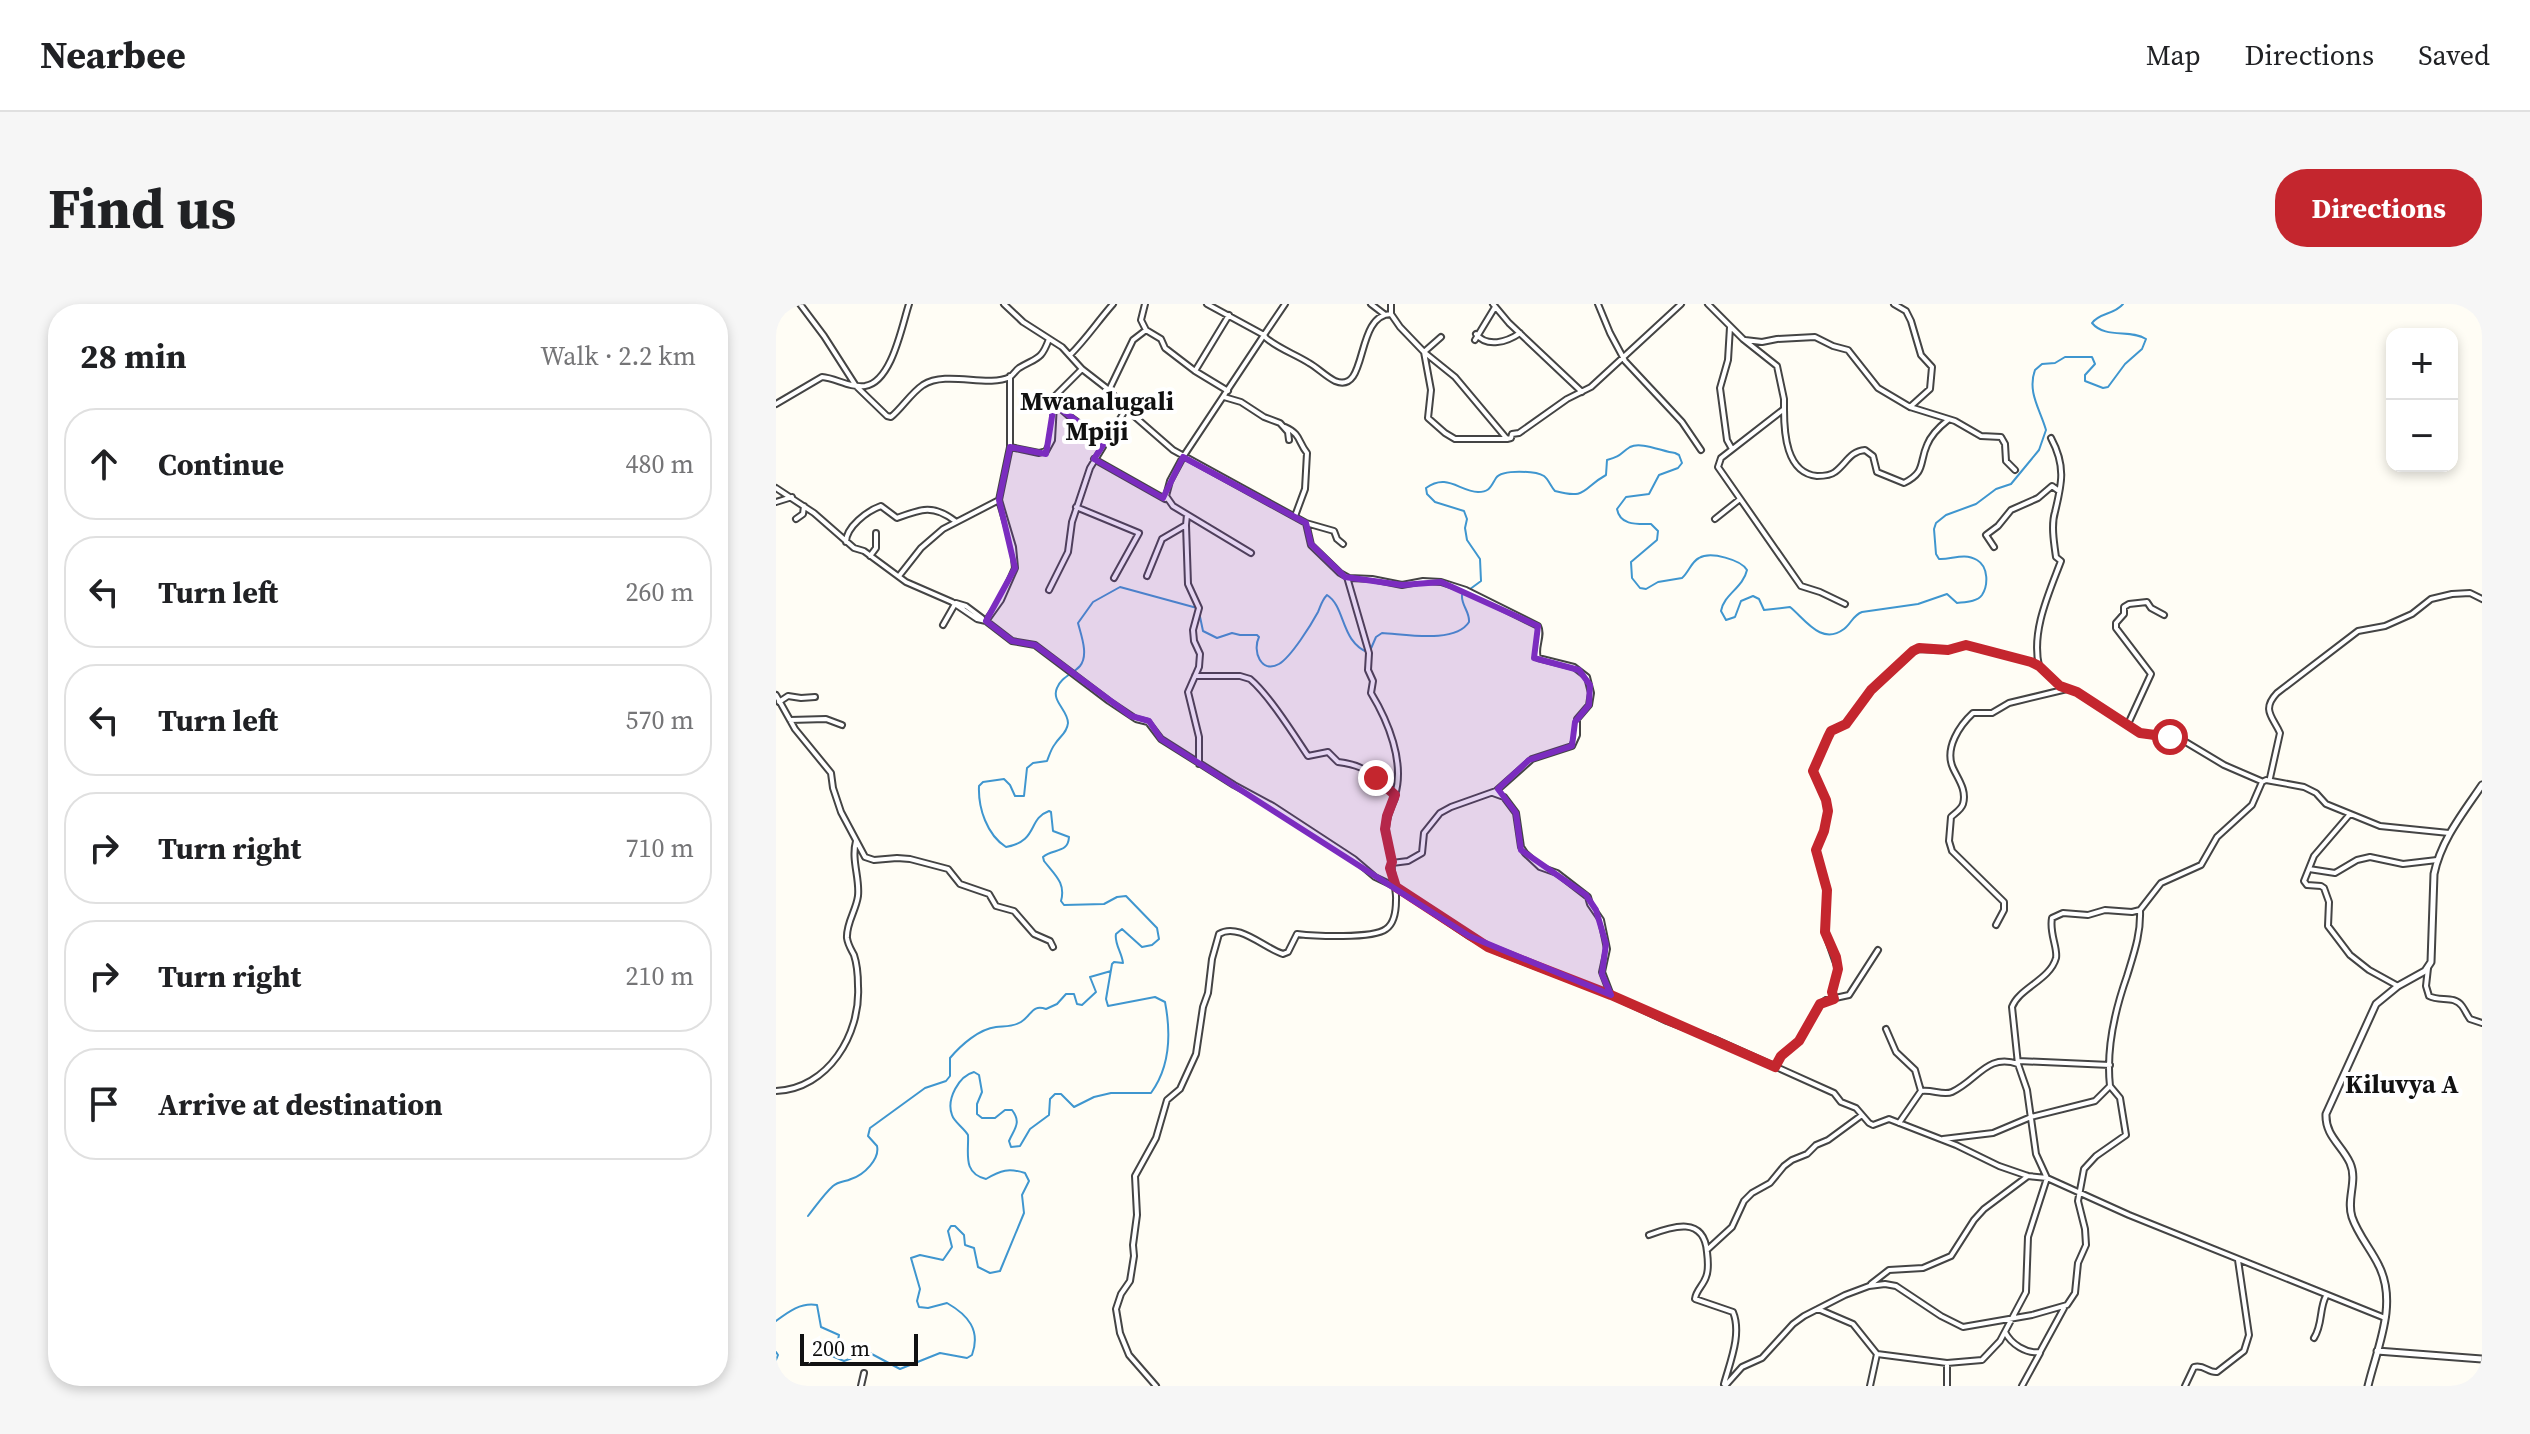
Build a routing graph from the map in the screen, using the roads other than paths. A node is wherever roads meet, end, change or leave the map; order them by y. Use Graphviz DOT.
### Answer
graph roads {
  1 [pos="800,304"];
  2 [pos="909,304"];
  3 [pos="1004,304"];
  4 [pos="1113,304"];
  5 [pos="1145,304"];
  6 [pos="1207,304"];
  7 [pos="1285,304"];
  8 [pos="1371,304"];
  9 [pos="1391,304"];
  10 [pos="1598,304"];
  11 [pos="1681,304"];
  12 [pos="1708,304"];
  13 [pos="1894,304"];
  14 [pos="1494,306"];
  15 [pos="1388,314"];
  16 [pos="1229,315"];
  17 [pos="1730,327"];
  18 [pos="1146,330"];
  19 [pos="1520,333"];
  20 [pos="1264,335"];
  21 [pos="1441,337"];
  22 [pos="1049,338"];
  23 [pos="1743,339"];
  24 [pos="1424,352"];
  25 [pos="1070,355"];
  26 [pos="1623,357"];
  27 [pos="1082,369"];
  28 [pos="1195,371"];
  29 [pos="1010,376"];
  30 [pos="856,386"];
  31 [pos="1109,390"];
  32 [pos="1228,391"];
  33 [pos="1582,392"];
  34 [pos="1224,397"];
  35 [pos="776,404"];
  36 [pos="1054,404"];
  37 [pos="1910,407"];
  38 [pos="1126,409"];
  39 [pos="1784,409"];
  40 [pos="1950,419"];
  41 [pos="1285,427"];
  42 [pos="2051,438"];
  43 [pos="1507,439"];
  44 [pos="1289,440"];
  45 [pos="1105,442"];
  46 [pos="1010,447"];
  47 [pos="1732,449"];
  48 [pos="1701,450"];
  49 [pos="1183,457"];
  50 [pos="1094,459"];
  51 [pos="2015,470"];
  52 [pos="776,488"];
  53 [pos="2059,491"];
  54 [pos="792,497"];
  55 [pos="1740,499"];
  56 [pos="999,500"];
  57 [pos="1167,500"];
  58 [pos="776,502"];
  59 [pos="804,506"];
  60 [pos="1076,507"];
  61 [pos="1187,515"];
  62 [pos="1295,516"];
  63 [pos="796,519"];
  64 [pos="1715,519"];
  65 [pos="955,521"];
  66 [pos="1306,523"];
  67 [pos="1186,525"];
  68 [pos="876,533"];
  69 [pos="846,542"];
  70 [pos="1343,544"];
  71 [pos="1994,547"];
  72 [pos="1251,553"];
  73 [pos="870,556"];
  74 [pos="899,576"];
  75 [pos="1147,576"];
  76 [pos="1347,577"];
  77 [pos="1114,578"];
  78 [pos="1049,590"];
  79 [pos="2482,598"];
  80 [pos="954,604"];
  81 [pos="1845,604"];
  82 [pos="2164,615"];
  83 [pos="984,621"];
  84 [pos="943,625"];
  85 [pos="2039,666"];
  86 [pos="1195,676"];
  87 [pos="2067,689"];
  88 [pos="815,697"];
  89 [pos="777,700"];
  90 [pos="790,720"];
  91 [pos="2128,724"];
  92 [pos="842,725"];
  93 [pos="1199,764"];
  94 [pos="2269,779"];
  95 [pos="2262,782"];
  96 [pos="2482,785"];
  97 [pos="1493,793"];
  98 [pos="1395,795"];
  99 [pos="2350,814"];
  100 [pos="2449,833"];
  101 [pos="856,841"];
  102 [pos="2437,860"];
  103 [pos="1392,862"];
  104 [pos="2309,869"];
  105 [pos="1395,886"];
  106 [pos="2140,910"];
  107 [pos="1996,925"];
  108 [pos="1053,947"];
  109 [pos="1878,950"];
  110 [pos="2428,968"];
  111 [pos="2398,986"];
  112 [pos="1611,995"];
  113 [pos="1834,999"];
  114 [pos="2482,1023"];
  115 [pos="1886,1029"];
  116 [pos="2018,1063"];
  117 [pos="2110,1065"];
  118 [pos="1775,1067"];
  119 [pos="2110,1086"];
  120 [pos="776,1091"];
  121 [pos="1921,1091"];
  122 [pos="1862,1115"];
  123 [pos="2031,1117"];
  124 [pos="1899,1123"];
  125 [pos="1941,1139"];
  126 [pos="2028,1176"];
  127 [pos="2047,1178"];
  128 [pos="2079,1194"];
  129 [pos="1649,1235"];
  130 [pos="1707,1250"];
  131 [pos="2238,1260"];
  132 [pos="1869,1286"];
  133 [pos="2326,1296"];
  134 [pos="2065,1306"];
  135 [pos="1818,1309"];
  136 [pos="2014,1316"];
  137 [pos="2385,1318"];
  138 [pos="2005,1332"];
  139 [pos="2314,1338"];
  140 [pos="2009,1340"];
  141 [pos="2000,1341"];
  142 [pos="2041,1351"];
  143 [pos="2377,1351"];
  144 [pos="1877,1354"];
  145 [pos="2482,1359"];
  146 [pos="1947,1363"];
  147 [pos="864,1373"];
  148 [pos="861,1386"];
  149 [pos="1156,1386"];
  150 [pos="1724,1386"];
  151 [pos="1870,1386"];
  152 [pos="1947,1386"];
  153 [pos="2022,1386"];
  154 [pos="2185,1386"];
  155 [pos="2368,1386"];
  1 -- 30 [label="street"];
  2 -- 30 [label="street"];
  3 -- 22 [label="street"];
  4 -- 25 [label="street"];
  5 -- 18 [label="street"];
  6 -- 16 [label="street"];
  7 -- 20 [label="street"];
  8 -- 15 [label="street"];
  9 -- 15 [label="street"];
  10 -- 26 [label="street"];
  11 -- 26 [label="street"];
  12 -- 17 [label="street"];
  13 -- 37 [label="street"];
  14 -- 19 [label="street"];
  14 -- 19 [label="street"];
  15 -- 20 [label="street"];
  15 -- 24 [label="street"];
  16 -- 20 [label="street"];
  16 -- 28 [label="street"];
  17 -- 23 [label="street"];
  17 -- 47 [label="street"];
  18 -- 28 [label="street"];
  18 -- 31 [label="street"];
  19 -- 33 [label="street"];
  20 -- 32 [label="street"];
  21 -- 24 [label="street"];
  22 -- 25 [label="street"];
  22 -- 29 [label="street"];
  23 -- 37 [label="street"];
  23 -- 39 [label="street"];
  24 -- 43 [label="street"];
  24 -- 43 [label="street"];
  25 -- 27 [label="street"];
  26 -- 33 [label="street"];
  26 -- 48 [label="street"];
  27 -- 31 [label="street"];
  27 -- 36 [label="street"];
  28 -- 32 [label="street"];
  29 -- 30 [label="street"];
  29 -- 46 [label="street"];
  30 -- 35 [label="street"];
  31 -- 38 [label="street"];
  32 -- 34 [label="street"];
  33 -- 43 [label="street"];
  34 -- 41 [label="street"];
  34 -- 49 [label="street"];
  36 -- 45 [label="street"];
  36 -- 46 [label="street"];
  37 -- 40 [label="street"];
  38 -- 45 [label="street"];
  38 -- 49 [label="street"];
  39 -- 40 [label="street"];
  39 -- 47 [label="street"];
  40 -- 51 [label="street"];
  41 -- 44 [label="street"];
  41 -- 62 [label="street"];
  42 -- 53 [label="street"];
  45 -- 50 [label="street"];
  46 -- 56 [label="street"];
  47 -- 55 [label="street"];
  49 -- 57 [label="street"];
  49 -- 62 [label="street"];
  50 -- 57 [label="street"];
  50 -- 60 [label="street"];
  52 -- 54 [label="street"];
  53 -- 71 [label="street"];
  53 -- 85 [label="street"];
  54 -- 58 [label="street"];
  54 -- 59 [label="street"];
  55 -- 64 [label="street"];
  55 -- 81 [label="street"];
  56 -- 65 [label="street"];
  56 -- 83 [label="street"];
  57 -- 61 [label="street"];
  59 -- 63 [label="street"];
  59 -- 69 [label="street"];
  60 -- 77 [label="street"];
  60 -- 78 [label="street"];
  61 -- 67 [label="street"];
  61 -- 72 [label="street"];
  62 -- 66 [label="street"];
  65 -- 69 [label="street"];
  65 -- 74 [label="street"];
  66 -- 70 [label="street"];
  66 -- 76 [label="street"];
  67 -- 75 [label="street"];
  67 -- 86 [label="street"];
  68 -- 73 [label="street"];
  69 -- 73 [label="street"];
  73 -- 74 [label="street"];
  74 -- 80 [label="street"];
  76 -- 97 [label="street"];
  76 -- 98 [label="street"];
  79 -- 94 [label="street"];
  80 -- 83 [label="street"];
  80 -- 84 [label="street"];
  82 -- 91 [label="street"];
  83 -- 93 [label="street"];
  85 -- 87 [label="street"];
  85 -- 113 [label="street"];
  86 -- 93 [label="street"];
  86 -- 98 [label="street"];
  87 -- 91 [label="street"];
  87 -- 107 [label="street"];
  88 -- 89 [label="street"];
  89 -- 90 [label="street"];
  90 -- 92 [label="street"];
  90 -- 101 [label="street"];
  91 -- 95 [label="street"];
  93 -- 105 [label="street"];
  94 -- 95 [label="street"];
  94 -- 99 [label="street"];
  95 -- 106 [label="street"];
  96 -- 100 [label="street"];
  97 -- 103 [label="street"];
  97 -- 112 [label="street"];
  98 -- 103 [label="street"];
  99 -- 100 [label="street"];
  99 -- 104 [label="street"];
  100 -- 102 [label="street"];
  101 -- 108 [label="street"];
  101 -- 120 [label="street"];
  102 -- 104 [label="street"];
  102 -- 110 [label="street"];
  103 -- 105 [label="street"];
  104 -- 111 [label="street"];
  105 -- 112 [label="street"];
  105 -- 149 [label="street"];
  106 -- 116 [label="street"];
  106 -- 117 [label="street"];
  109 -- 113 [label="street"];
  110 -- 111 [label="street"];
  110 -- 114 [label="street"];
  111 -- 137 [label="street"];
  112 -- 118 [label="street"];
  113 -- 118 [label="street"];
  115 -- 121 [label="street"];
  116 -- 117 [label="street"];
  116 -- 121 [label="street"];
  116 -- 123 [label="street"];
  117 -- 119 [label="street"];
  118 -- 122 [label="street"];
  119 -- 123 [label="street"];
  119 -- 128 [label="street"];
  121 -- 124 [label="street"];
  122 -- 124 [label="street"];
  122 -- 130 [label="street"];
  123 -- 125 [label="street"];
  123 -- 127 [label="street"];
  124 -- 125 [label="street"];
  125 -- 126 [label="street"];
  126 -- 127 [label="street"];
  126 -- 132 [label="street"];
  127 -- 128 [label="street"];
  127 -- 136 [label="street"];
  128 -- 131 [label="street"];
  128 -- 134 [label="street"];
  129 -- 130 [label="street"];
  130 -- 150 [label="street"];
  131 -- 133 [label="street"];
  131 -- 154 [label="street"];
  132 -- 135 [label="street"];
  132 -- 136 [label="street"];
  133 -- 137 [label="street"];
  133 -- 139 [label="street"];
  134 -- 136 [label="street"];
  134 -- 142 [label="street"];
  135 -- 144 [label="street"];
  135 -- 150 [label="street"];
  136 -- 138 [label="street"];
  137 -- 143 [label="street"];
  138 -- 140 [label="street"];
  138 -- 141 [label="street"];
  140 -- 141 [label="street"];
  140 -- 142 [label="street"];
  141 -- 146 [label="street"];
  142 -- 153 [label="street"];
  143 -- 145 [label="street"];
  143 -- 155 [label="street"];
  144 -- 146 [label="street"];
  144 -- 151 [label="street"];
  146 -- 152 [label="street"];
  147 -- 148 [label="street"];
}
